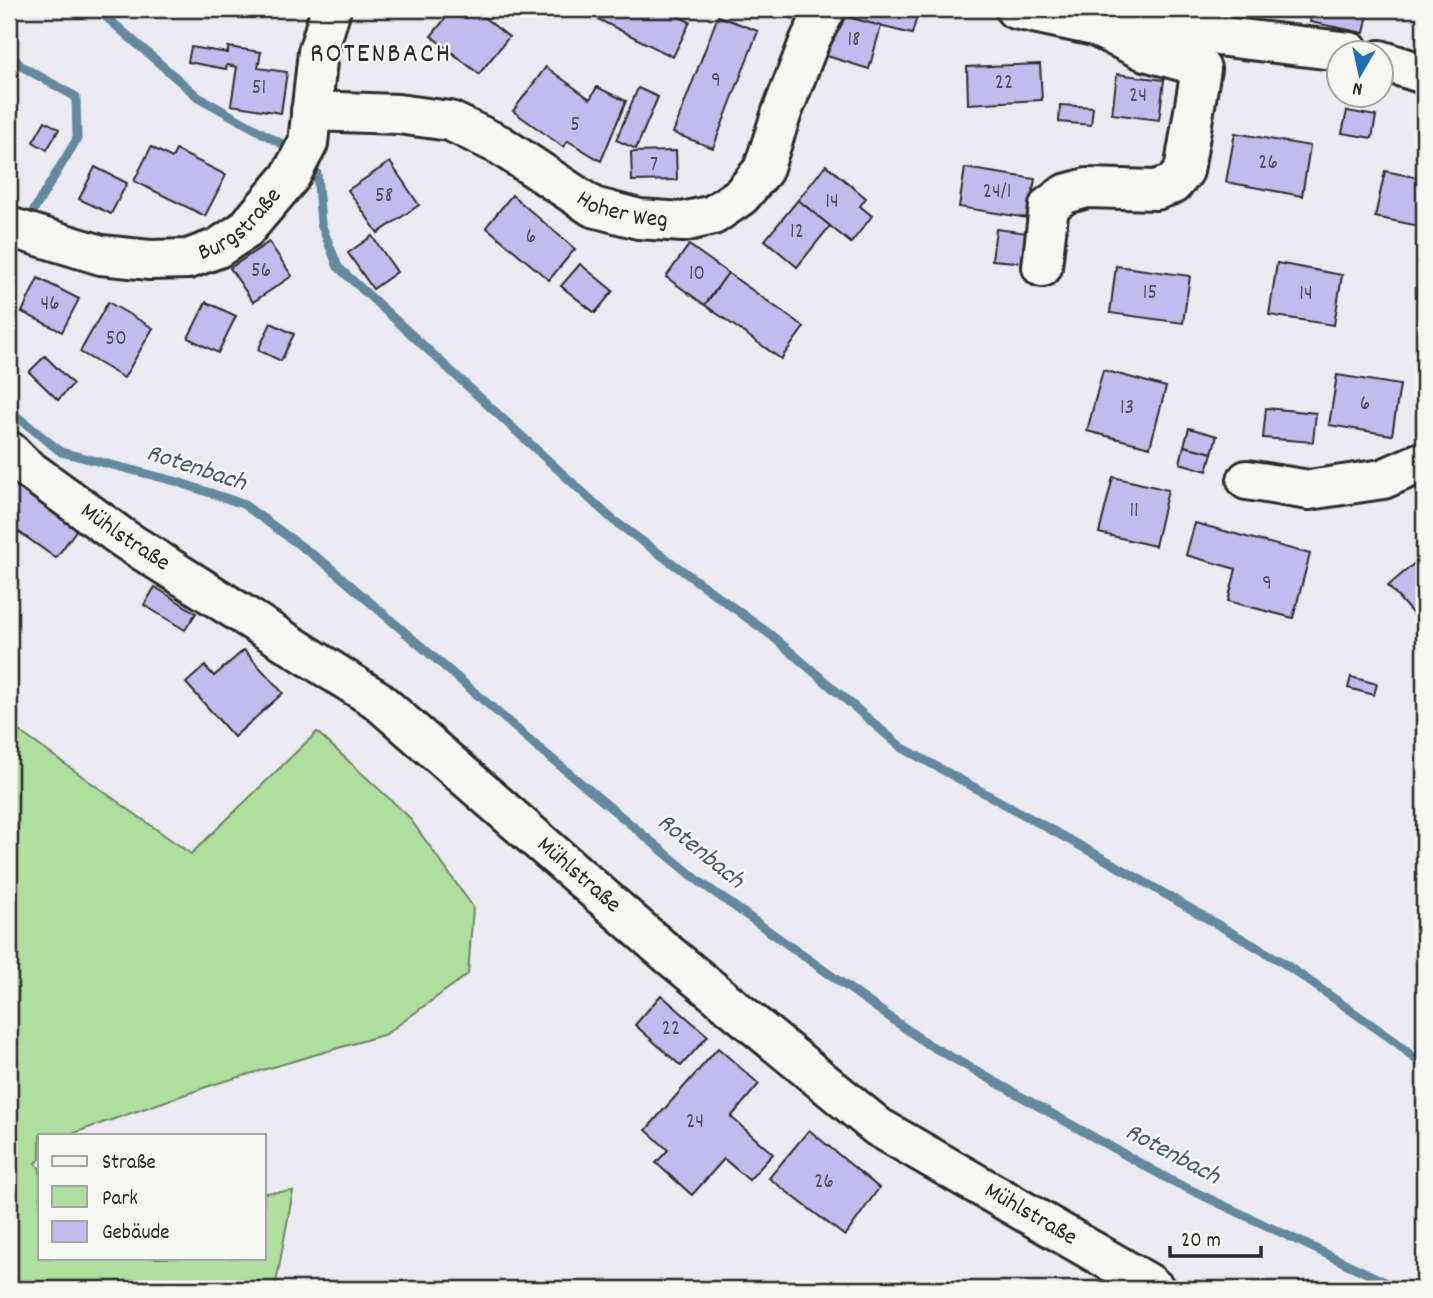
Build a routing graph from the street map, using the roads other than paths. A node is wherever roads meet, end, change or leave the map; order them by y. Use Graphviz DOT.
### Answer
graph roads {
  1 [pos="331,9"];
  2 [pos="826,9"];
  3 [pos="1015,9"];
  4 [pos="1162,9"];
  5 [pos="1094,26"];
  6 [pos="1324,49"];
  7 [pos="1394,64"];
  8 [pos="1424,74"];
  9 [pos="309,127"];
  10 [pos="23,232"];
  11 [pos="1042,267"];
  12 [pos="9,451"];
  13 [pos="1424,461"];
  14 [pos="1247,480"];
  15 [pos="1155,1289"];
  1 -- 9 [label="street, Burgstraße"];
  2 -- 9 [label="street, Hoher Weg"];
  3 -- 5 [label="street"];
  4 -- 5 [label="street"];
  5 -- 6 [label="street"];
  5 -- 11 [label="street"];
  7 -- 8 [label="street"];
  9 -- 10 [label="street, Burgstraße"];
  12 -- 15 [label="street, Mühlstraße"];
  13 -- 14 [label="street"];
}
